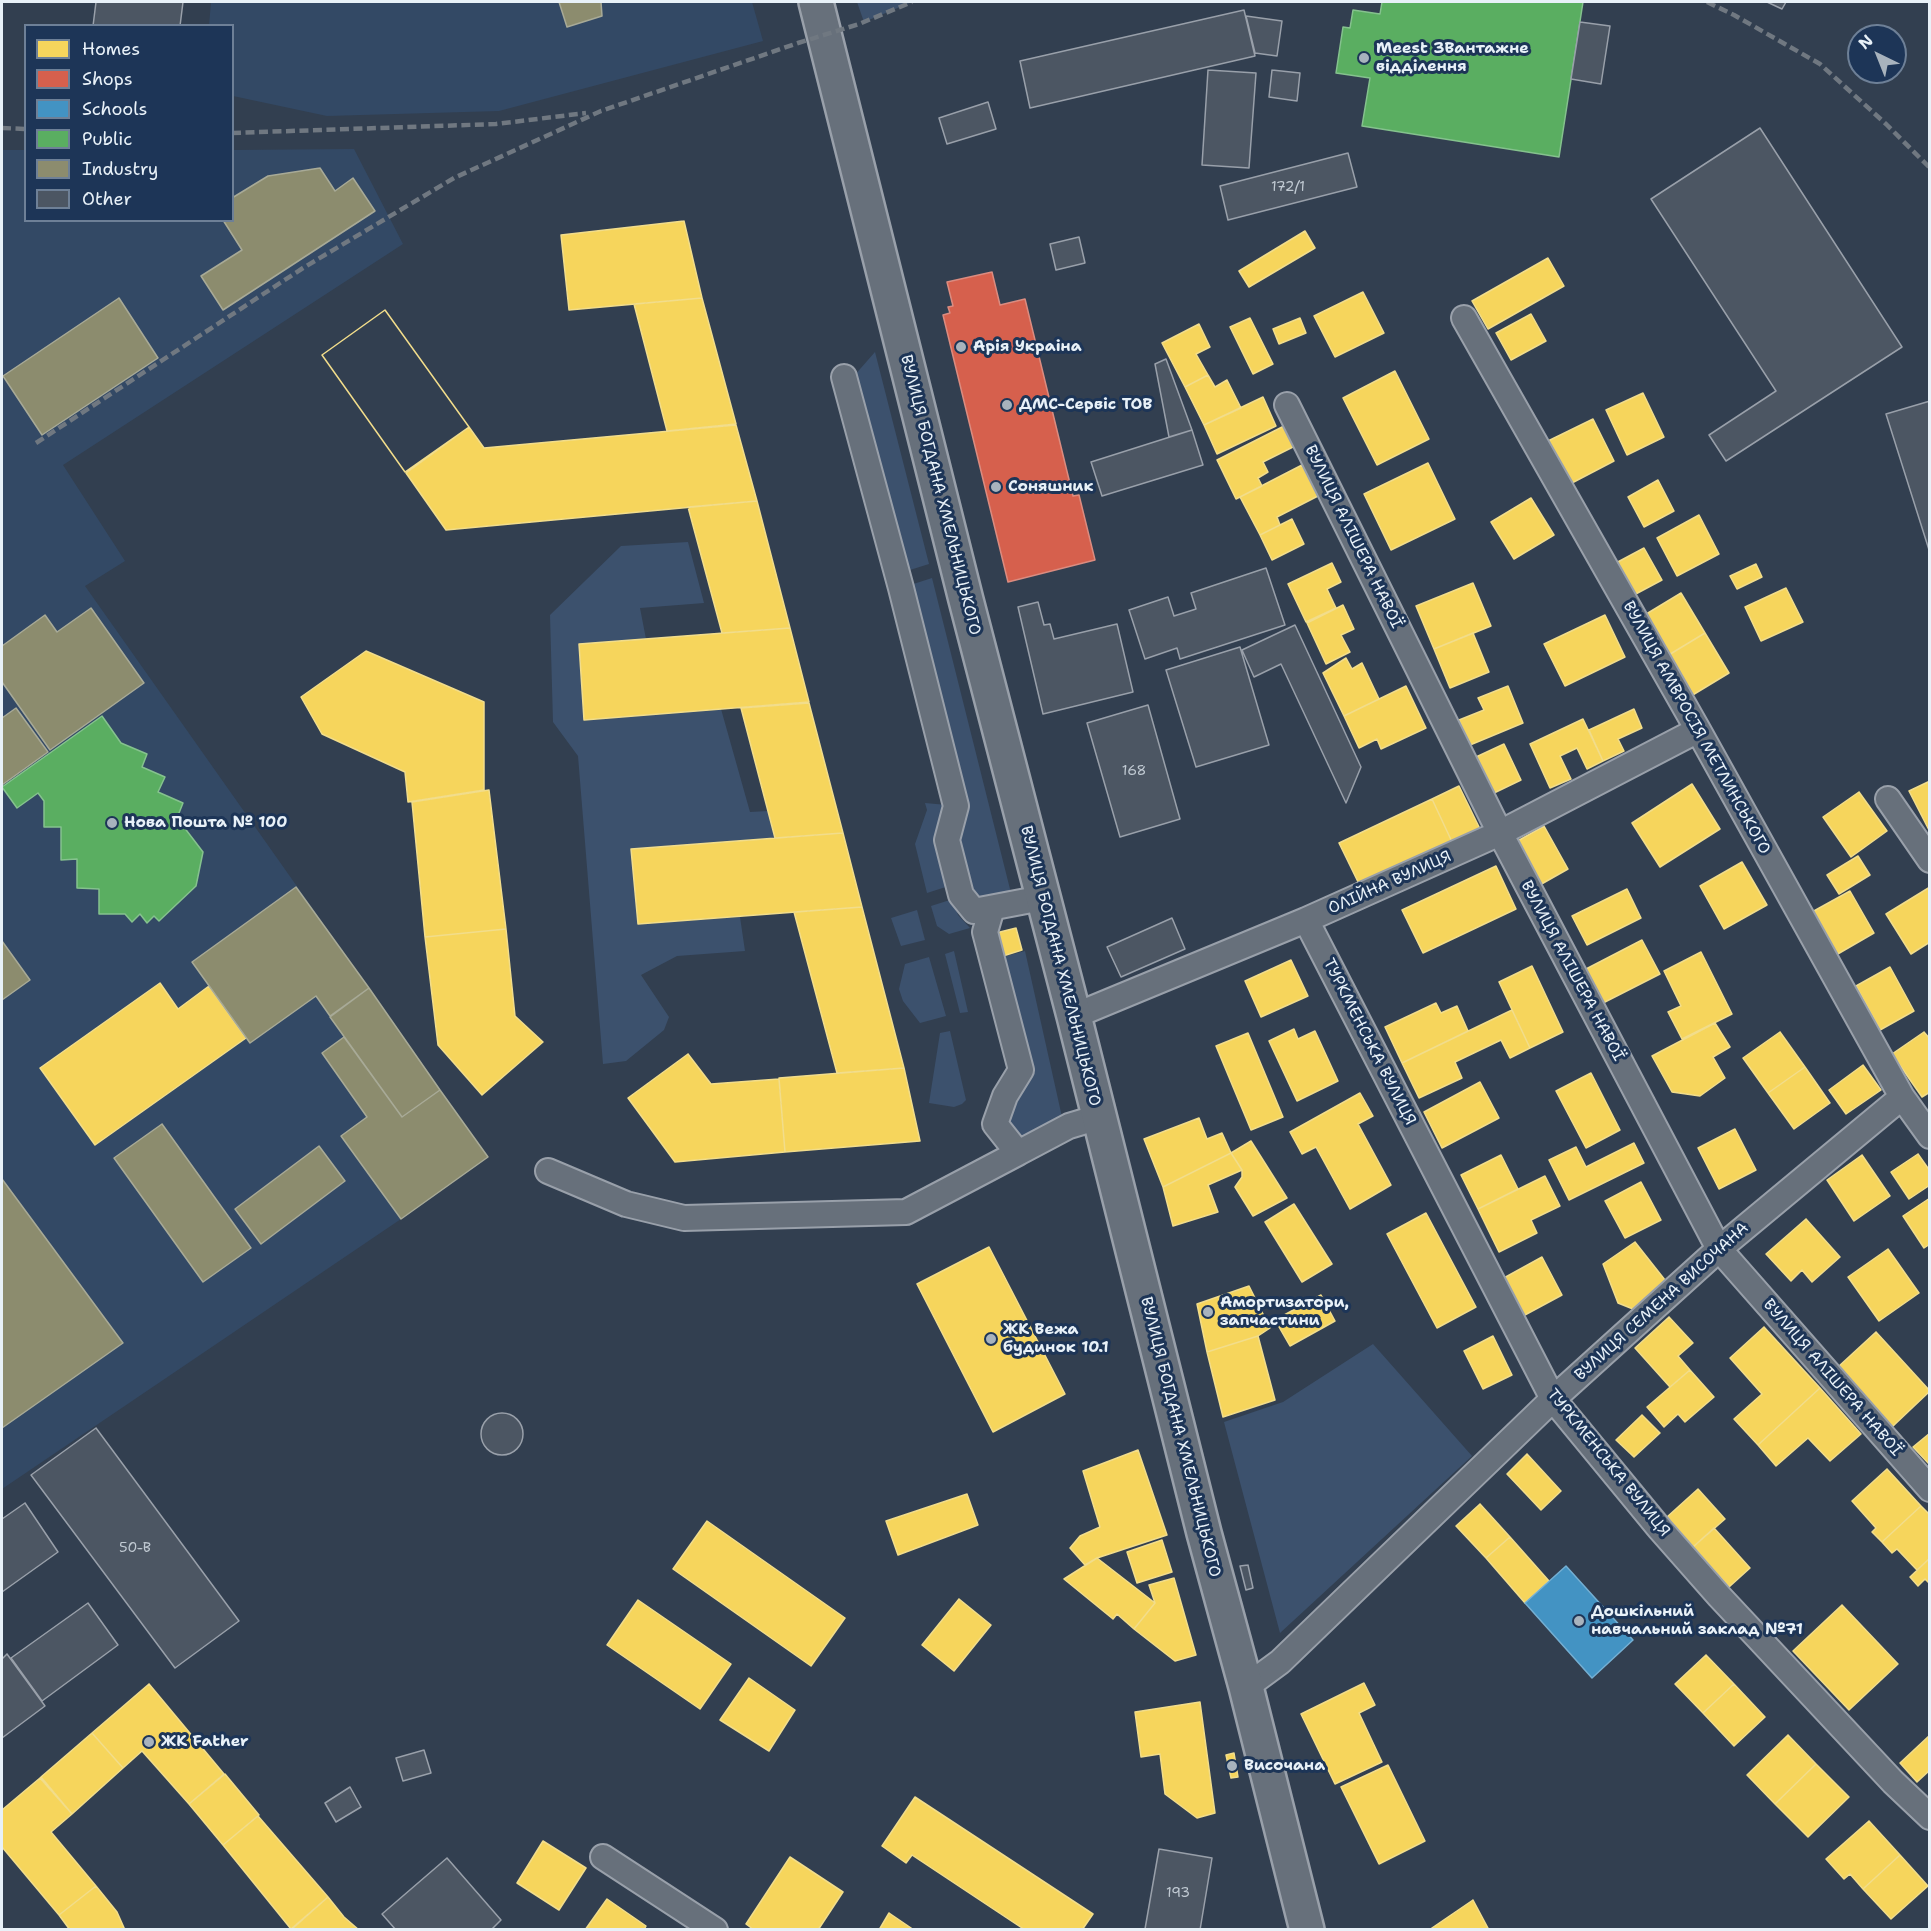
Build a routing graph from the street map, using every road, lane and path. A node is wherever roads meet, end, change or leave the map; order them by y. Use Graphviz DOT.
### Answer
graph roads {
  1 [pos="816,2"];
  2 [pos="1464,318"];
  3 [pos="844,377"];
  4 [pos="1287,405"];
  5 [pos="1698,730"];
  6 [pos="1888,799"];
  7 [pos="1500,833"];
  8 [pos="1929,860"];
  9 [pos="1042,898"];
  10 [pos="992,908"];
  11 [pos="1306,920"];
  12 [pos="1074,1016"];
  13 [pos="1902,1097"];
  14 [pos="1099,1117"];
  15 [pos="1929,1136"];
  16 [pos="1018,1153"];
  17 [pos="548,1171"];
  18 [pos="1719,1249"];
  19 [pos="1553,1399"];
  20 [pos="1929,1489"];
  21 [pos="1246,1687"];
  22 [pos="1929,1816"];
  23 [pos="603,1857"];
  24 [pos="704,1927"];
  25 [pos="1306,1929"];
  1 -- 9 [label="main road, ВУЛИЦЯ БОГДАНА ХМЕЛЬНИЦЬКОГО"];
  2 -- 5 [label="street, ВУЛИЦЯ АМВРОСІЯ МЕТЛИНСЬКОГО"];
  3 -- 10 [label="street"];
  4 -- 7 [label="street, ВУЛИЦЯ АЛІШЕРА НАВОЇ"];
  5 -- 7 [label="street, ОЛІЙНА ВУЛИЦЯ"];
  5 -- 13 [label="street, ВУЛИЦЯ АМВРОСІЯ МЕТЛИНСЬКОГО"];
  6 -- 8 [label="street"];
  7 -- 11 [label="street, ОЛІЙНА ВУЛИЦЯ"];
  7 -- 18 [label="street, ВУЛИЦЯ АЛІШЕРА НАВОЇ"];
  9 -- 10 [label="street"];
  9 -- 12 [label="main road, ВУЛИЦЯ БОГДАНА ХМЕЛЬНИЦЬКОГО"];
  10 -- 16 [label="street"];
  11 -- 12 [label="street, ОЛІЙНА ВУЛИЦЯ"];
  11 -- 19 [label="street, ТУРКМЕНСЬКА ВУЛИЦЯ"];
  12 -- 14 [label="main road, ВУЛИЦЯ БОГДАНА ХМЕЛЬНИЦЬКОГО"];
  13 -- 15 [label="street, ВУЛИЦЯ АМВРОСІЯ МЕТЛИНСЬКОГО"];
  13 -- 18 [label="street, ВУЛИЦЯ СЕМЕНА ВИСОЧАНА"];
  14 -- 16 [label="street"];
  14 -- 21 [label="main road, ВУЛИЦЯ БОГДАНА ХМЕЛЬНИЦЬКОГО"];
  16 -- 17 [label="street"];
  18 -- 19 [label="street, ВУЛИЦЯ СЕМЕНА ВИСОЧАНА"];
  18 -- 20 [label="street, ВУЛИЦЯ АЛІШЕРА НАВОЇ"];
  19 -- 21 [label="street, ВУЛИЦЯ СЕМЕНА ВИСОЧАНА"];
  19 -- 22 [label="street, ТУРКМЕНСЬКА ВУЛИЦЯ"];
  21 -- 25 [label="main road, ВУЛИЦЯ БОГДАНА ХМЕЛЬНИЦЬКОГО"];
  23 -- 24 [label="street"];
}
